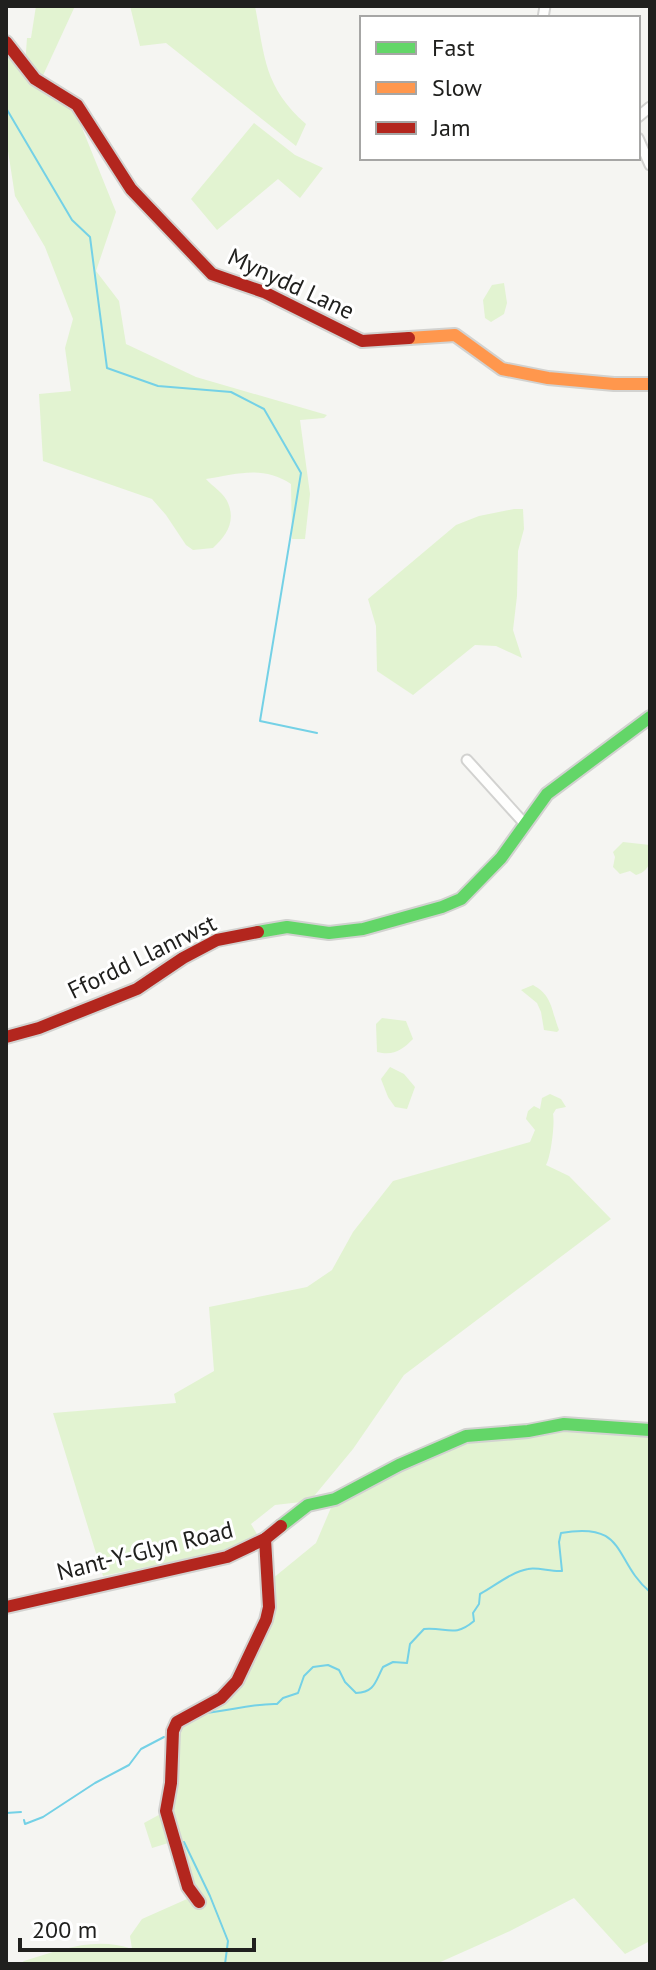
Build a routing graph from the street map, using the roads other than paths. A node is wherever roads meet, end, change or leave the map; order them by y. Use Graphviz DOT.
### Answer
graph roads {
  1 [pos="6,42"];
  2 [pos="640,142"];
  3 [pos="650,165"];
  4 [pos="650,384"];
  5 [pos="650,717"];
  6 [pos="467,760"];
  7 [pos="524,823"];
  8 [pos="6,1037"];
  9 [pos="650,1430"];
  10 [pos="265,1539"];
  11 [pos="6,1607"];
  12 [pos="199,1902"];
  1 -- 4 [label="street, Mynydd Lane"];
  2 -- 3 [label="street"];
  5 -- 7 [label="street, Ffordd Llanrwst"];
  6 -- 7 [label="street"];
  7 -- 8 [label="street, Ffordd Llanrwst"];
  9 -- 10 [label="street, Nant-Y-Glyn Road"];
  10 -- 11 [label="street, Nant-Y-Glyn Road"];
  10 -- 12 [label="street"];
}
